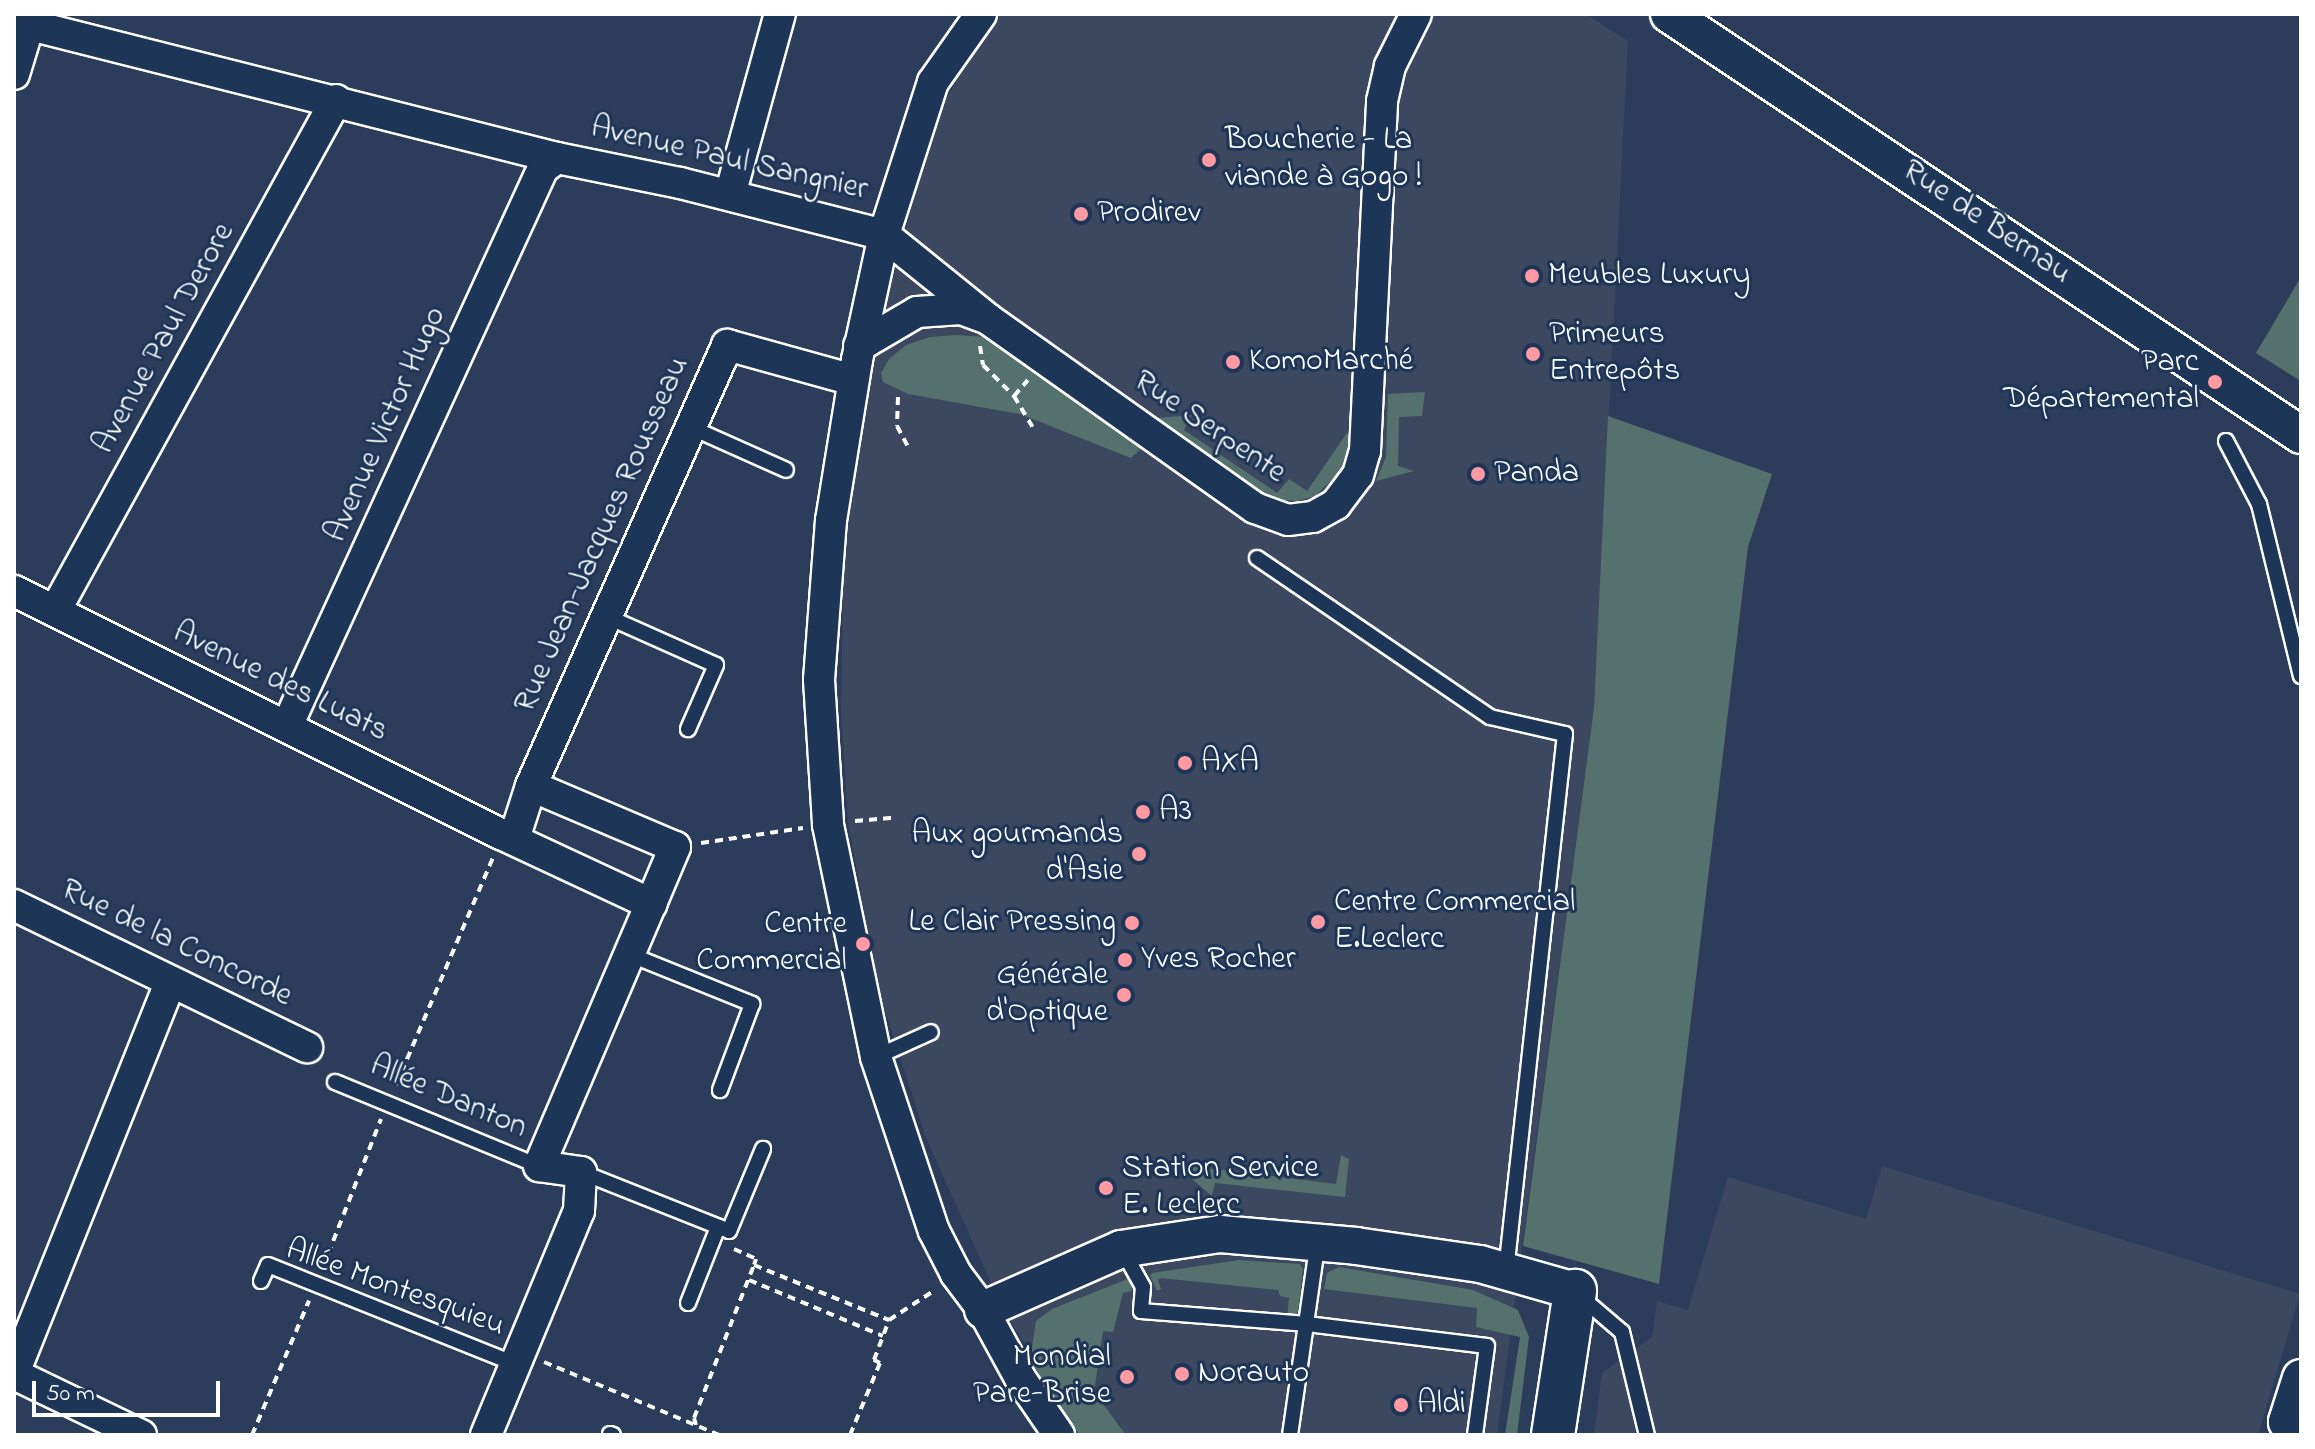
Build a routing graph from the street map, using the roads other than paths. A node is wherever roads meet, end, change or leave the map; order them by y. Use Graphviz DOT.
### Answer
graph roads {
  1 [pos="780,14"];
  2 [pos="981,14"];
  3 [pos="1416,14"];
  4 [pos="1669,14"];
  5 [pos="21,23"];
  6 [pos="14,74"];
  7 [pos="336,100"];
  8 [pos="557,158"];
  9 [pos="730,195"];
  10 [pos="884,235"];
  11 [pos="988,319"];
  12 [pos="859,346"];
  13 [pos="853,380"];
  14 [pos="690,427"];
  15 [pos="2301,435"];
  16 [pos="2226,441"];
  17 [pos="786,470"];
  18 [pos="1257,558"];
  19 [pos="14,591"];
  20 [pos="55,611"];
  21 [pos="608,617"];
  22 [pos="2301,676"];
  23 [pos="287,726"];
  24 [pos="688,729"];
  25 [pos="531,786"];
  26 [pos="514,839"];
  27 [pos="651,904"];
  28 [pos="14,905"];
  29 [pos="631,955"];
  30 [pos="170,982"];
  31 [pos="931,1032"];
  32 [pos="307,1047"];
  33 [pos="876,1057"];
  34 [pos="335,1082"];
  35 [pos="720,1090"];
  36 [pos="763,1149"];
  37 [pos="539,1166"];
  38 [pos="581,1172"];
  39 [pos="718,1227"];
  40 [pos="1318,1241"];
  41 [pos="1121,1249"];
  42 [pos="1506,1272"];
  43 [pos="261,1281"];
  44 [pos="1575,1291"];
  45 [pos="688,1303"];
  46 [pos="983,1310"];
  47 [pos="1307,1324"];
  48 [pos="518,1359"];
  49 [pos="14,1374"];
  50 [pos="2301,1378"];
  51 [pos="2290,1427"];
  52 [pos="141,1435"];
  53 [pos="486,1435"];
  54 [pos="1059,1435"];
  55 [pos="1290,1435"];
  56 [pos="1475,1435"];
  57 [pos="1553,1435"];
  58 [pos="1647,1435"];
  1 -- 9 [label="street"];
  2 -- 10 [label="street"];
  3 -- 11 [label="street, Rue Serpente"];
  4 -- 15 [label="street, Rue de Bernau"];
  5 -- 6 [label="street"];
  5 -- 7 [label="street, Avenue Paul Sangnier"];
  7 -- 8 [label="street, Avenue Paul Sangnier"];
  7 -- 20 [label="street, Avenue Paul Derore"];
  8 -- 9 [label="street, Avenue Paul Sangnier"];
  8 -- 23 [label="street, Avenue Victor Hugo"];
  9 -- 10 [label="street, Avenue Paul Sangnier"];
  10 -- 11 [label="street, Rue Serpente"];
  10 -- 12 [label="street"];
  11 -- 12 [label="street, Rue Serpente"];
  12 -- 13 [label="street"];
  13 -- 14 [label="street, Rue Jean-Jacques Rousseau"];
  13 -- 33 [label="street"];
  14 -- 17 [label="lane"];
  14 -- 21 [label="street, Rue Jean-Jacques Rousseau"];
  16 -- 22 [label="lane"];
  18 -- 42 [label="lane"];
  19 -- 20 [label="street, Avenue des Luats"];
  20 -- 23 [label="street, Avenue des Luats"];
  21 -- 24 [label="lane"];
  21 -- 25 [label="street, Rue Jean-Jacques Rousseau"];
  23 -- 26 [label="street, Avenue des Luats"];
  25 -- 26 [label="street, Rue Jean-Jacques Rousseau"];
  25 -- 27 [label="street"];
  26 -- 27 [label="street"];
  27 -- 29 [label="street"];
  28 -- 30 [label="street, Rue de la Concorde"];
  29 -- 35 [label="lane"];
  29 -- 37 [label="street"];
  30 -- 32 [label="street, Rue de la Concorde"];
  30 -- 49 [label="street"];
  31 -- 33 [label="lane"];
  33 -- 46 [label="street"];
  34 -- 37 [label="lane, Allée Danton"];
  36 -- 39 [label="lane"];
  37 -- 38 [label="street"];
  38 -- 39 [label="lane"];
  38 -- 48 [label="street"];
  39 -- 45 [label="lane"];
  40 -- 41 [label="street"];
  40 -- 42 [label="street"];
  40 -- 47 [label="lane"];
  41 -- 46 [label="street"];
  41 -- 47 [label="lane"];
  42 -- 44 [label="street"];
  43 -- 48 [label="lane, Allée Montesquieu"];
  44 -- 57 [label="main road"];
  44 -- 58 [label="lane"];
  46 -- 54 [label="street"];
  47 -- 55 [label="lane"];
  47 -- 56 [label="lane"];
  48 -- 53 [label="street"];
  49 -- 52 [label="street"];
  50 -- 51 [label="street"];
}
